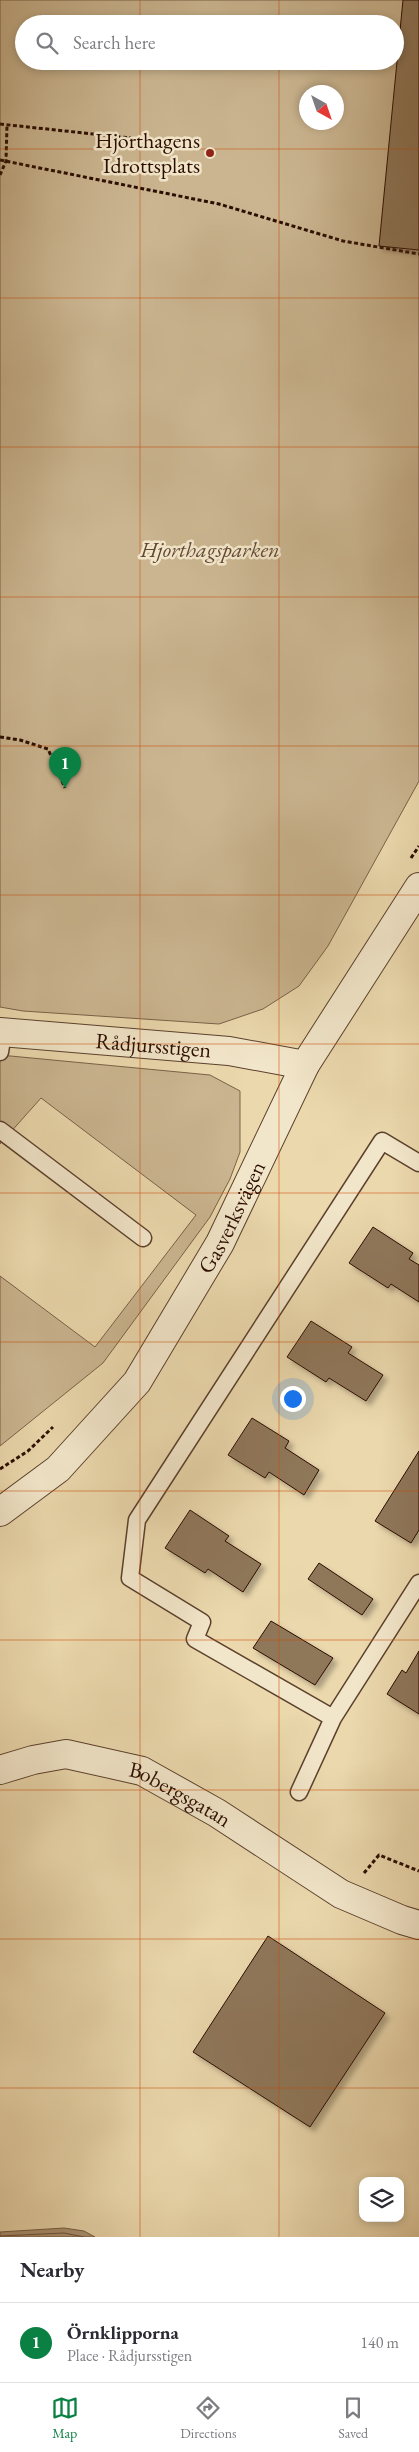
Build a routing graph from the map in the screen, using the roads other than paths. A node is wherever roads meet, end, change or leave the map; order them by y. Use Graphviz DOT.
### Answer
graph roads {
  1 [pos="419,887"];
  2 [pos="1,1039"];
  3 [pos="305,1065"];
  4 [pos="0,1130"];
  5 [pos="419,1163"];
  6 [pos="143,1238"];
  7 [pos="0,1512"];
  8 [pos="419,1583"];
  9 [pos="332,1718"];
  10 [pos="0,1770"];
  11 [pos="298,1792"];
  12 [pos="419,1925"];
  1 -- 3 [label="street, Gasverksvägen"];
  2 -- 3 [label="street, Rådjursstigen"];
  3 -- 7 [label="street, Gasverksvägen"];
  4 -- 6 [label="lane"];
  5 -- 9 [label="lane"];
  8 -- 9 [label="lane"];
  9 -- 11 [label="lane"];
  10 -- 12 [label="street, Bobergsgatan"];
}
